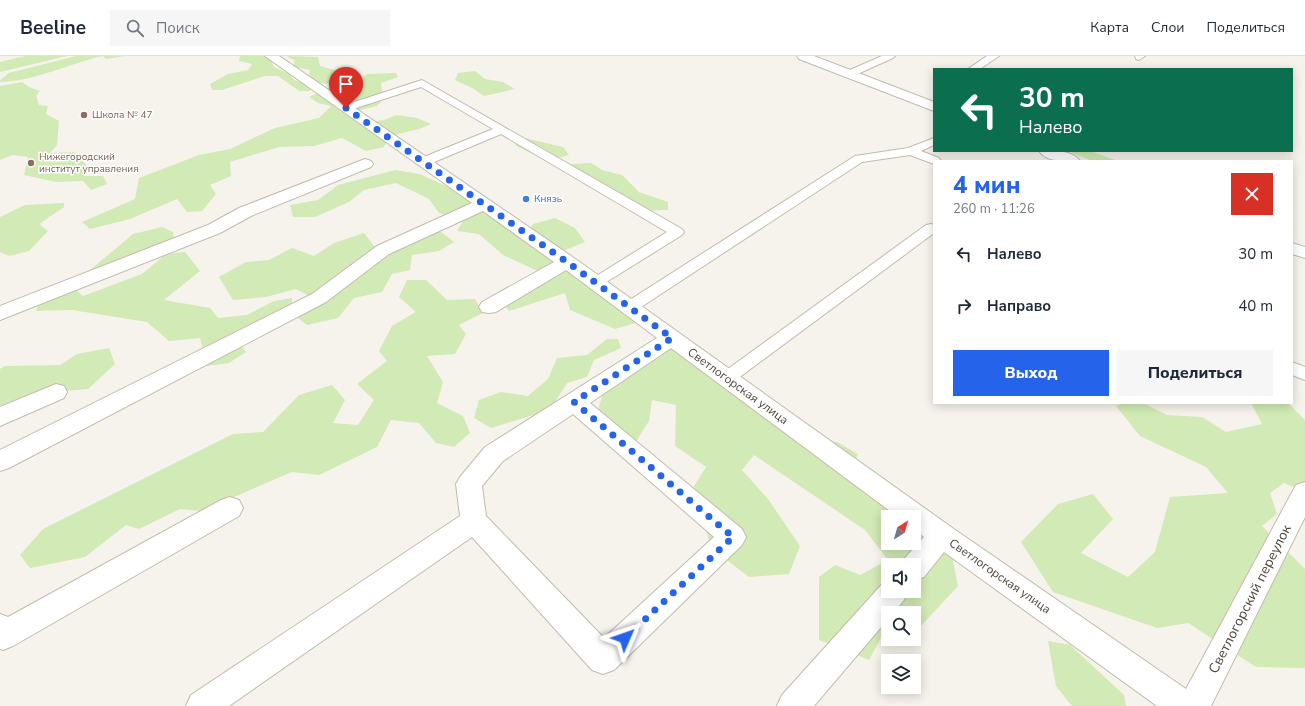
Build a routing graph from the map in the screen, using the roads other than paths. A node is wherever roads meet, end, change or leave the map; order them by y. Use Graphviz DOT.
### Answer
graph roads {
  1 [pos="271,56"];
  2 [pos="803,56"];
  3 [pos="890,56"];
  4 [pos="994,56"];
  5 [pos="975,68"];
  6 [pos="850,74"];
  7 [pos="933,107"];
  8 [pos="346,108"];
  9 [pos="501,130"];
  10 [pos="933,140"];
  11 [pos="912,151"];
  12 [pos="1050,152"];
  13 [pos="933,160"];
  14 [pos="1070,160"];
  15 [pos="422,162"];
  16 [pos="365,164"];
  17 [pos="484,204"];
  18 [pos="933,228"];
  19 [pos="1293,248"];
  20 [pos="1305,253"];
  21 [pos="567,262"];
  22 [pos="595,283"];
  23 [pos="489,307"];
  24 [pos="630,307"];
  25 [pos="0,313"];
  26 [pos="672,338"];
  27 [pos="1293,368"];
  28 [pos="1305,374"];
  29 [pos="727,378"];
  30 [pos="56,392"];
  31 [pos="574,402"];
  32 [pos="0,417"];
  33 [pos="0,461"];
  34 [pos="1305,492"];
  35 [pos="230,508"];
  36 [pos="474,521"];
  37 [pos="942,535"];
  38 [pos="921,560"];
  39 [pos="888,598"];
  40 [pos="1,634"];
  41 [pos="202,706"];
  42 [pos="793,706"];
  43 [pos="1183,706"];
  44 [pos="1194,706"];
  1 -- 8 [label="street, Светлогорская улица"];
  2 -- 6 [label="street"];
  3 -- 6 [label="lane"];
  4 -- 5 [label="lane"];
  6 -- 7 [label="street"];
  8 -- 9 [label="lane"];
  8 -- 15 [label="street, Светлогорская улица"];
  9 -- 15 [label="lane"];
  9 -- 22 [label="lane"];
  10 -- 11 [label="lane"];
  11 -- 13 [label="lane"];
  11 -- 24 [label="lane"];
  12 -- 14 [label="street"];
  15 -- 17 [label="street, Светлогорская улица"];
  16 -- 25 [label="street"];
  17 -- 21 [label="street, Светлогорская улица"];
  17 -- 33 [label="street"];
  18 -- 29 [label="lane"];
  19 -- 20 [label="street"];
  21 -- 22 [label="street, Светлогорская улица"];
  21 -- 23 [label="street"];
  22 -- 24 [label="street, Светлогорская улица"];
  24 -- 26 [label="street, Светлогорская улица"];
  26 -- 29 [label="street, Светлогорская улица"];
  26 -- 31 [label="street"];
  27 -- 28 [label="lane"];
  29 -- 37 [label="street, Светлогорская улица"];
  30 -- 32 [label="street"];
  31 -- 36 [label="street"];
  31 -- 36 [label="street"];
  34 -- 44 [label="street, Светлогорский переулок"];
  35 -- 40 [label="street"];
  36 -- 41 [label="street"];
  37 -- 38 [label="street"];
  37 -- 43 [label="street, Светлогорская улица"];
  39 -- 42 [label="street"];
}
